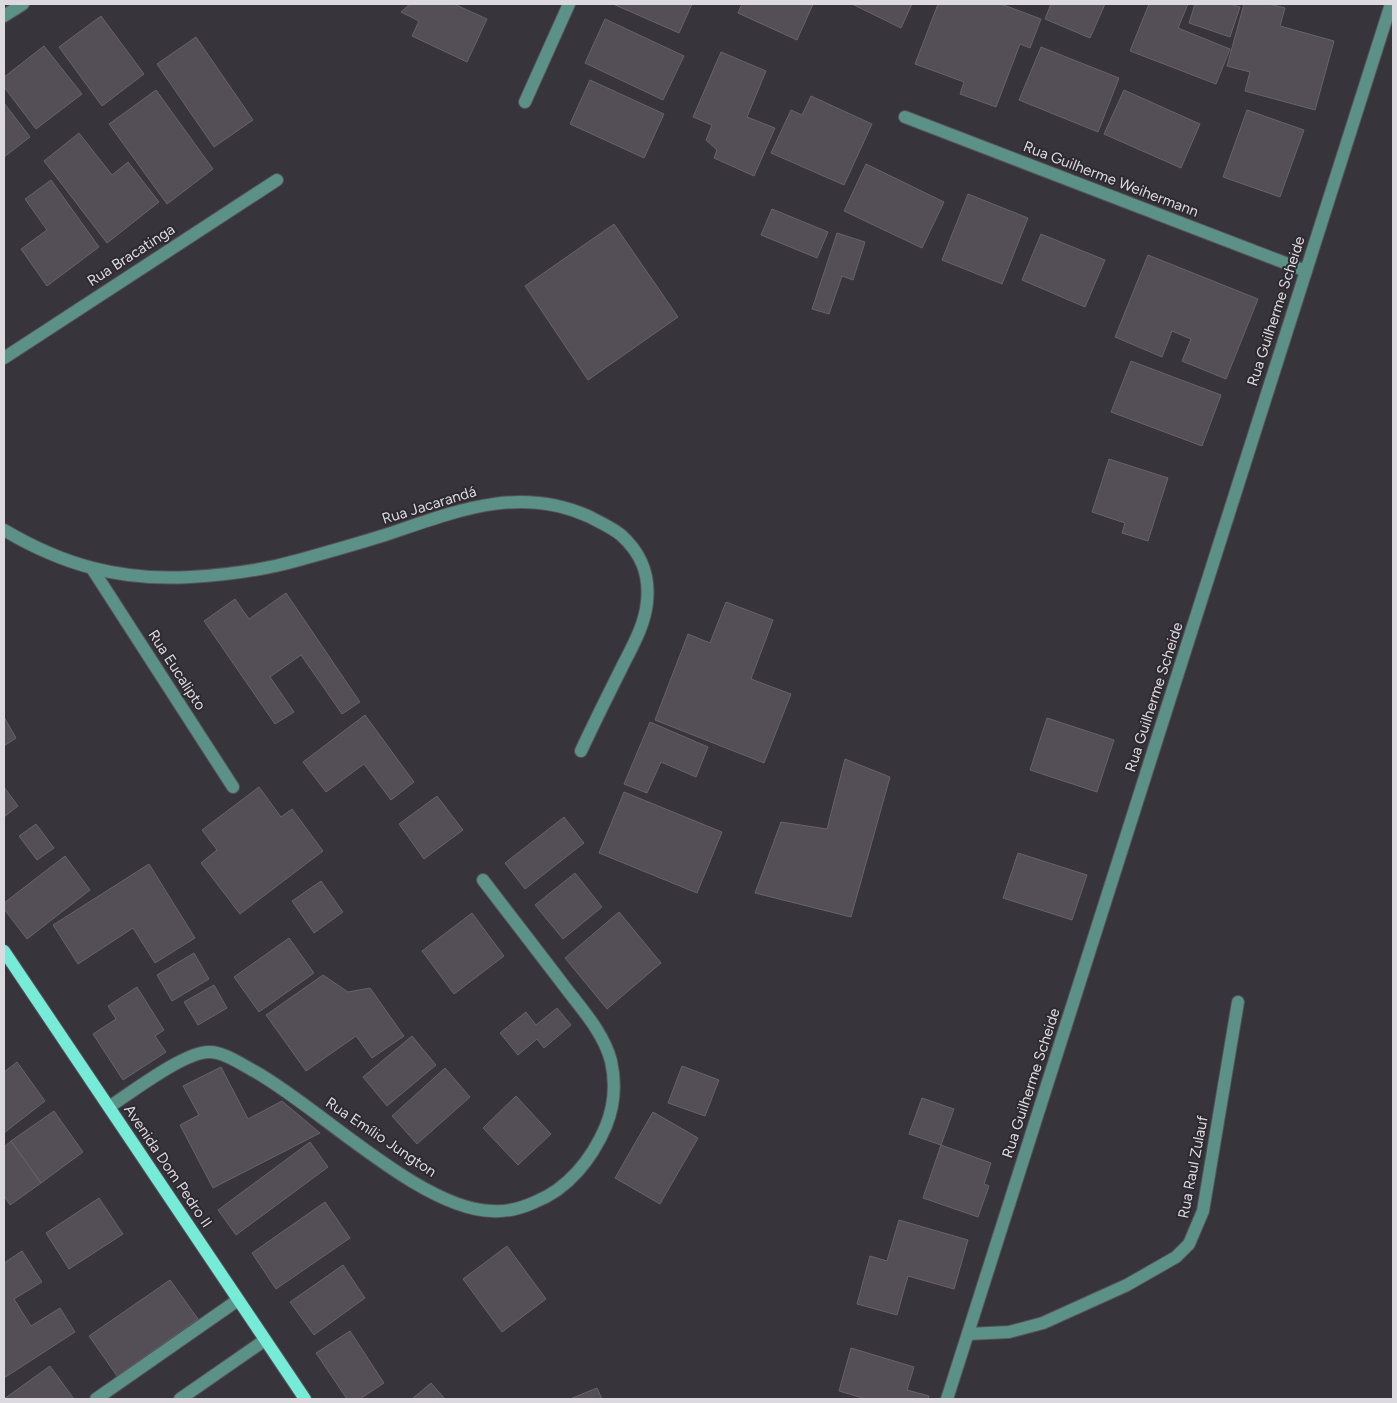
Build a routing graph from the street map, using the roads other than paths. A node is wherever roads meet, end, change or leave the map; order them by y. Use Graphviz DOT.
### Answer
graph roads {
  1 [pos="23,4"];
  2 [pos="569,4"];
  3 [pos="1391,4"];
  4 [pos="4,16"];
  5 [pos="525,102"];
  6 [pos="905,117"];
  7 [pos="276,180"];
  8 [pos="1306,271"];
  9 [pos="4,358"];
  10 [pos="4,530"];
  11 [pos="93,570"];
  12 [pos="581,751"];
  13 [pos="233,787"];
  14 [pos="483,880"];
  15 [pos="4,951"];
  16 [pos="1238,1002"];
  17 [pos="109,1107"];
  18 [pos="238,1300"];
  19 [pos="968,1334"];
  20 [pos="265,1340"];
  21 [pos="96,1399"];
  22 [pos="180,1399"];
  23 [pos="305,1399"];
  24 [pos="947,1399"];
  1 -- 4 [label="street"];
  2 -- 5 [label="street"];
  3 -- 8 [label="street, Rua Guilherme Scheide"];
  6 -- 8 [label="street, Rua Guilherme Weihermann"];
  7 -- 9 [label="street, Rua Bracatinga"];
  8 -- 19 [label="street, Rua Guilherme Scheide"];
  10 -- 11 [label="street, Rua Jacarandá"];
  11 -- 12 [label="street, Rua Jacarandá"];
  11 -- 13 [label="street, Rua Eucalipto"];
  14 -- 17 [label="street, Rua Emílio Jungton"];
  15 -- 17 [label="main road, Avenida Dom Pedro II"];
  16 -- 19 [label="street, Rua Raul Zulauf"];
  17 -- 18 [label="main road, Avenida Dom Pedro II"];
  18 -- 20 [label="main road, Avenida Dom Pedro II"];
  18 -- 21 [label="street"];
  19 -- 24 [label="street, Rua Guilherme Scheide"];
  20 -- 22 [label="street"];
  20 -- 23 [label="main road, Avenida Dom Pedro II"];
}
